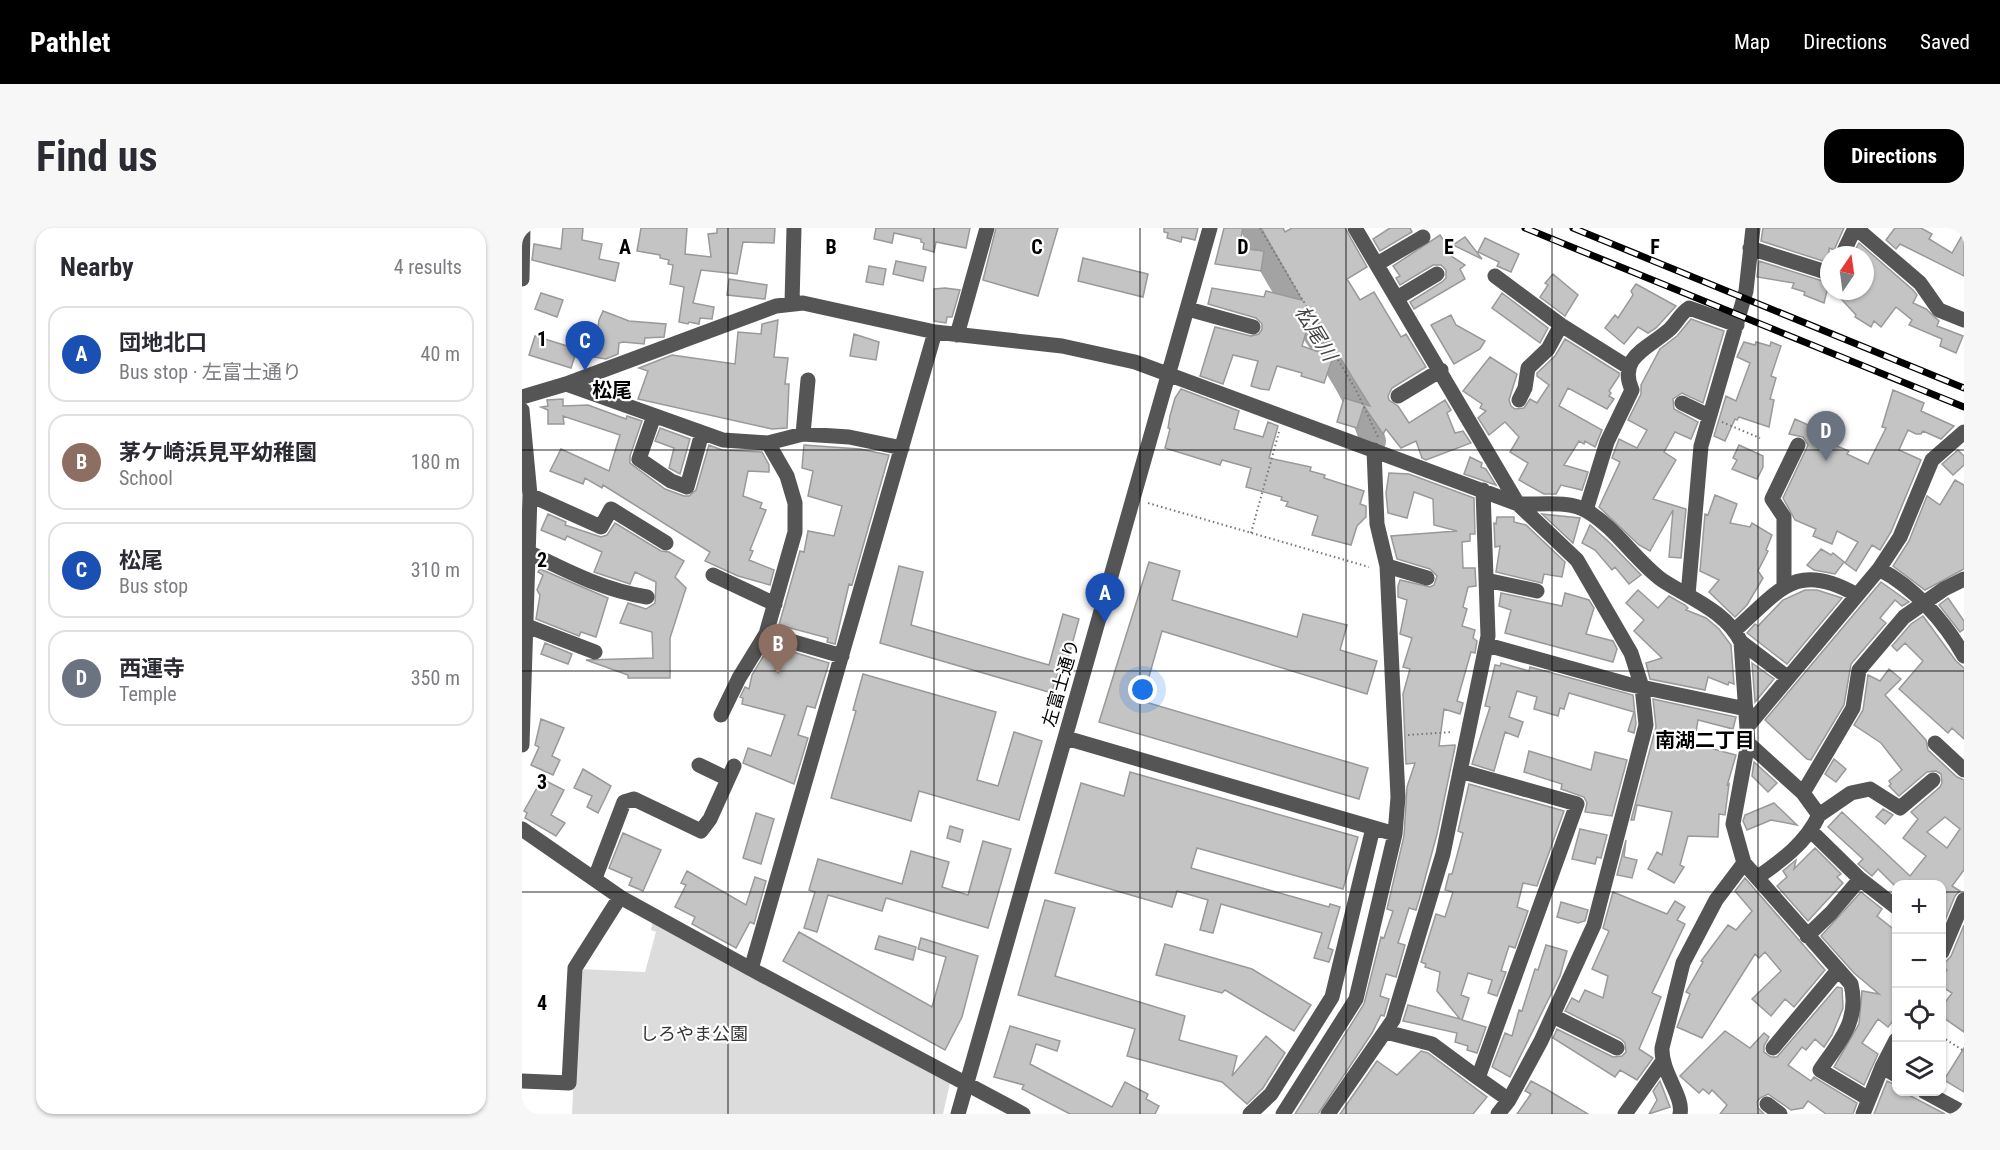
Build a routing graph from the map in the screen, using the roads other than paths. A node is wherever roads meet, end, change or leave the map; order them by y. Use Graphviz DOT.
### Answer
graph roads {
  1 [pos="523,228"];
  2 [pos="794,228"];
  3 [pos="987,228"];
  4 [pos="1210,228"];
  5 [pos="1354,228"];
  6 [pos="1753,228"];
  7 [pos="1855,228"];
  8 [pos="1423,237"];
  9 [pos="1846,246"];
  10 [pos="1750,248"];
  11 [pos="1377,264"];
  12 [pos="1820,270"];
  13 [pos="1437,274"];
  14 [pos="1495,276"];
  15 [pos="522,279"];
  16 [pos="1397,298"];
  17 [pos="792,303"];
  18 [pos="1188,309"];
  19 [pos="1964,320"];
  20 [pos="1561,325"];
  21 [pos="1737,325"];
  22 [pos="1253,327"];
  23 [pos="935,332"];
  24 [pos="957,335"];
  25 [pos="1628,367"];
  26 [pos="1440,370"];
  27 [pos="1170,373"];
  28 [pos="808,380"];
  29 [pos="566,384"];
  30 [pos="1398,396"];
  31 [pos="522,397"];
  32 [pos="1519,400"];
  33 [pos="1682,403"];
  34 [pos="522,410"];
  35 [pos="654,416"];
  36 [pos="1709,416"];
  37 [pos="1964,432"];
  38 [pos="702,433"];
  39 [pos="803,434"];
  40 [pos="768,443"];
  41 [pos="1798,445"];
  42 [pos="902,448"];
  43 [pos="1377,452"];
  44 [pos="1483,490"];
  45 [pos="530,495"];
  46 [pos="1518,504"];
  47 [pos="1586,510"];
  48 [pos="666,543"];
  49 [pos="526,544"];
  50 [pos="1388,567"];
  51 [pos="1879,569"];
  52 [pos="713,575"];
  53 [pos="1427,578"];
  54 [pos="1486,579"];
  55 [pos="1964,579"];
  56 [pos="1784,587"];
  57 [pos="1537,591"];
  58 [pos="1689,594"];
  59 [pos="1857,595"];
  60 [pos="647,597"];
  61 [pos="1924,603"];
  62 [pos="775,604"];
  63 [pos="527,626"];
  64 [pos="766,634"];
  65 [pos="1738,636"];
  66 [pos="1487,645"];
  67 [pos="595,652"];
  68 [pos="842,656"];
  69 [pos="1964,656"];
  70 [pos="1787,676"];
  71 [pos="1642,687"];
  72 [pos="1746,709"];
  73 [pos="721,715"];
  74 [pos="1748,726"];
  75 [pos="1065,738"];
  76 [pos="1748,743"];
  77 [pos="1935,743"];
  78 [pos="522,745"];
  79 [pos="699,765"];
  80 [pos="1964,770"];
  81 [pos="1460,771"];
  82 [pos="1933,780"];
  83 [pos="1803,793"];
  84 [pos="1819,815"];
  85 [pos="1373,828"];
  86 [pos="522,829"];
  87 [pos="1811,831"];
  88 [pos="1395,834"];
  89 [pos="1744,863"];
  90 [pos="1758,877"];
  91 [pos="595,878"];
  92 [pos="1860,879"];
  93 [pos="620,897"];
  94 [pos="1964,900"];
  95 [pos="1892,904"];
  96 [pos="1807,936"];
  97 [pos="1949,939"];
  98 [pos="751,969"];
  99 [pos="1838,970"];
  100 [pos="1553,1016"];
  101 [pos="1386,1032"];
  102 [pos="1895,1042"];
  103 [pos="1617,1048"];
  104 [pos="1773,1048"];
  105 [pos="1662,1062"];
  106 [pos="1882,1067"];
  107 [pos="1892,1073"];
  108 [pos="1478,1078"];
  109 [pos="522,1081"];
  110 [pos="967,1083"];
  111 [pos="1932,1096"];
  112 [pos="1869,1099"];
  113 [pos="1509,1100"];
  114 [pos="1767,1104"];
  115 [pos="1683,1113"];
  116 [pos="1964,1113"];
  117 [pos="958,1114"];
  118 [pos="1023,1114"];
  119 [pos="1250,1114"];
  120 [pos="1283,1114"];
  121 [pos="1328,1114"];
  122 [pos="1498,1114"];
  123 [pos="1624,1114"];
  124 [pos="1780,1114"];
  125 [pos="1863,1114"];
  1 -- 15 [label="street"];
  2 -- 17 [label="street"];
  3 -- 24 [label="street"];
  4 -- 18 [label="street, 左富士通り"];
  5 -- 11 [label="street"];
  6 -- 10 [label="street"];
  7 -- 9 [label="street"];
  7 -- 19 [label="street"];
  8 -- 11 [label="street"];
  10 -- 12 [label="street"];
  10 -- 21 [label="street"];
  11 -- 16 [label="street"];
  13 -- 16 [label="street"];
  14 -- 20 [label="street"];
  16 -- 26 [label="street"];
  17 -- 23 [label="street"];
  17 -- 29 [label="street"];
  18 -- 22 [label="street"];
  18 -- 27 [label="street, 左富士通り"];
  20 -- 25 [label="street"];
  20 -- 32 [label="street"];
  21 -- 25 [label="street"];
  21 -- 36 [label="street"];
  23 -- 24 [label="street"];
  23 -- 42 [label="street"];
  24 -- 27 [label="street"];
  25 -- 47 [label="street"];
  26 -- 30 [label="street"];
  26 -- 46 [label="street"];
  27 -- 43 [label="street"];
  27 -- 75 [label="street, 左富士通り"];
  28 -- 39 [label="street"];
  29 -- 31 [label="street"];
  29 -- 35 [label="street"];
  33 -- 36 [label="street"];
  34 -- 45 [label="street"];
  35 -- 38 [label="street"];
  35 -- 38 [label="street"];
  36 -- 58 [label="street"];
  37 -- 51 [label="street"];
  38 -- 40 [label="street"];
  39 -- 40 [label="street"];
  39 -- 42 [label="street"];
  40 -- 62 [label="street"];
  41 -- 56 [label="street"];
  42 -- 68 [label="street"];
  43 -- 44 [label="street"];
  43 -- 50 [label="street"];
  44 -- 46 [label="street"];
  44 -- 54 [label="street"];
  45 -- 48 [label="street"];
  45 -- 49 [label="street"];
  46 -- 47 [label="street"];
  46 -- 71 [label="street"];
  47 -- 58 [label="street"];
  49 -- 60 [label="street"];
  49 -- 63 [label="street"];
  50 -- 53 [label="street"];
  50 -- 88 [label="street"];
  51 -- 59 [label="street"];
  51 -- 61 [label="street"];
  52 -- 62 [label="street"];
  54 -- 57 [label="street"];
  54 -- 66 [label="street"];
  55 -- 61 [label="street"];
  56 -- 59 [label="street"];
  56 -- 65 [label="street"];
  58 -- 65 [label="street"];
  59 -- 70 [label="street"];
  61 -- 69 [label="street"];
  61 -- 83 [label="street"];
  62 -- 64 [label="street"];
  63 -- 67 [label="street"];
  63 -- 78 [label="street"];
  64 -- 68 [label="street"];
  64 -- 73 [label="street"];
  65 -- 70 [label="street"];
  65 -- 72 [label="street"];
  66 -- 71 [label="street"];
  66 -- 81 [label="street"];
  68 -- 98 [label="street"];
  70 -- 74 [label="street"];
  71 -- 72 [label="street"];
  71 -- 100 [label="street"];
  72 -- 74 [label="street"];
  74 -- 76 [label="street"];
  75 -- 85 [label="street"];
  75 -- 110 [label="street, 左富士通り"];
  76 -- 83 [label="street"];
  76 -- 89 [label="street"];
  77 -- 80 [label="street"];
  79 -- 91 [label="street"];
  81 -- 101 [label="street"];
  81 -- 108 [label="street"];
  82 -- 84 [label="street"];
  83 -- 84 [label="street"];
  84 -- 87 [label="street"];
  85 -- 88 [label="street"];
  85 -- 119 [label="street"];
  86 -- 91 [label="street"];
  87 -- 90 [label="street"];
  87 -- 92 [label="street"];
  88 -- 120 [label="street"];
  89 -- 90 [label="street"];
  89 -- 105 [label="street"];
  90 -- 96 [label="street"];
  91 -- 93 [label="street"];
  92 -- 95 [label="street"];
  92 -- 96 [label="street"];
  93 -- 98 [label="street"];
  93 -- 109 [label="street"];
  94 -- 97 [label="street"];
  96 -- 99 [label="street"];
  98 -- 110 [label="street"];
  99 -- 104 [label="street"];
  99 -- 112 [label="street"];
  100 -- 103 [label="street"];
  100 -- 113 [label="street"];
  101 -- 108 [label="street"];
  101 -- 121 [label="street"];
  102 -- 106 [label="street"];
  105 -- 115 [label="street"];
  105 -- 123 [label="street"];
  106 -- 107 [label="street"];
  106 -- 112 [label="street"];
  108 -- 113 [label="street"];
  110 -- 117 [label="street, 左富士通り"];
  110 -- 118 [label="street"];
  111 -- 116 [label="street"];
  112 -- 125 [label="street"];
  113 -- 122 [label="street"];
  114 -- 124 [label="street"];
}
